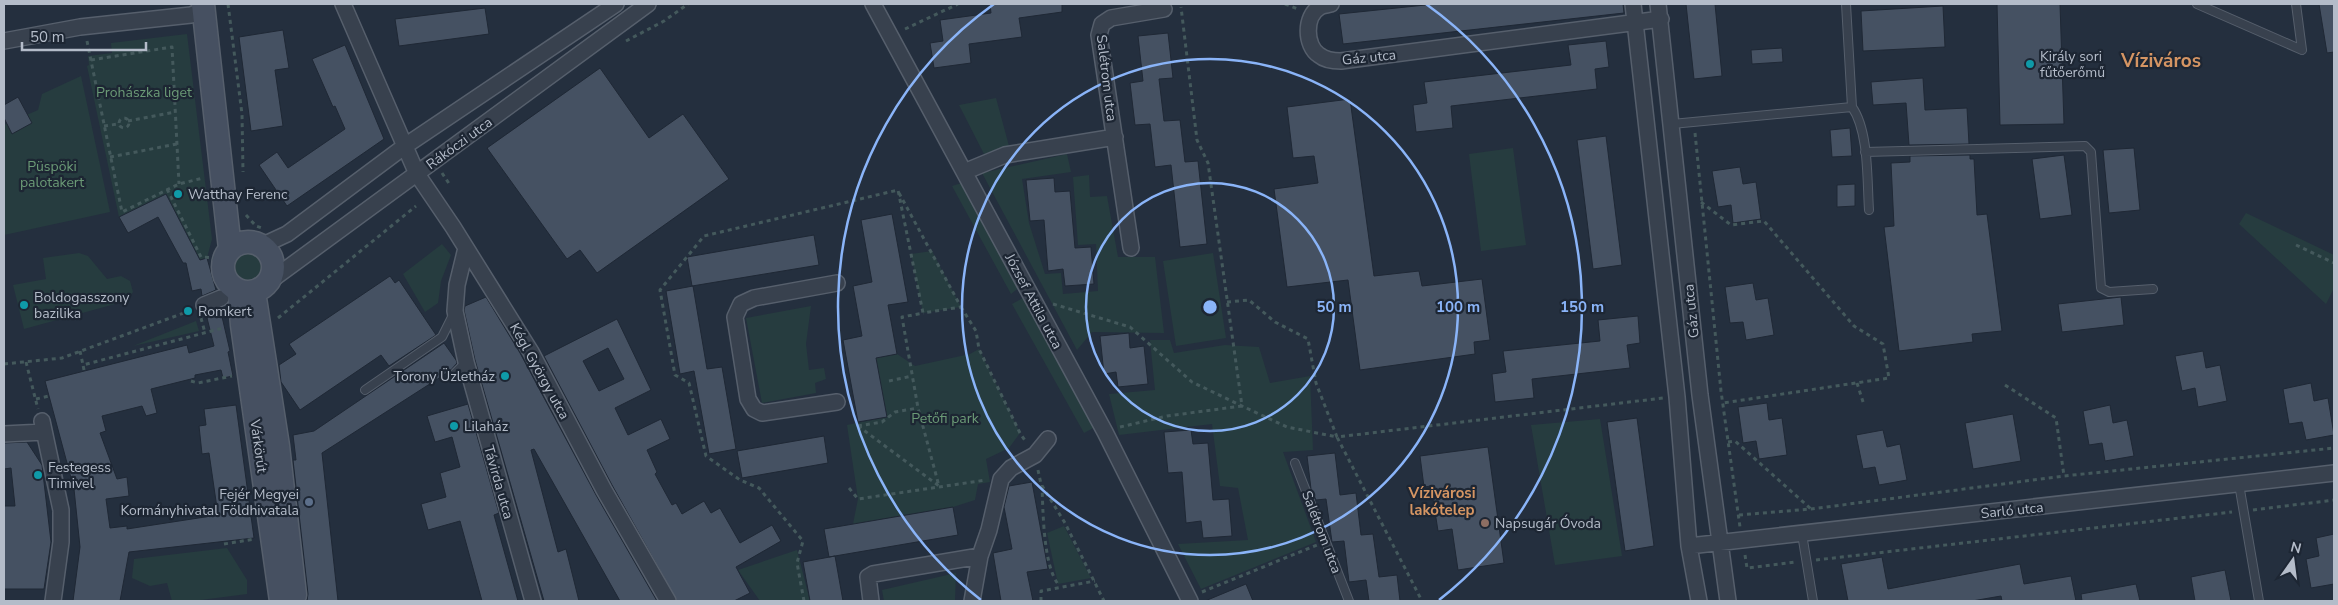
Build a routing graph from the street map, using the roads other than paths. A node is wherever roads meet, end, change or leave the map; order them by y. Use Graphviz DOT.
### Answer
graph roads {
  1 [pos="343,4"];
  2 [pos="616,4"];
  3 [pos="648,4"];
  4 [pos="873,4"];
  5 [pos="1331,4"];
  6 [pos="1633,4"];
  7 [pos="1658,4"];
  8 [pos="1846,4"];
  9 [pos="2197,4"];
  10 [pos="2296,4"];
  11 [pos="206,6"];
  12 [pos="1164,8"];
  13 [pos="1661,19"];
  14 [pos="1636,22"];
  15 [pos="4,41"];
  16 [pos="1852,106"];
  17 [pos="1672,124"];
  18 [pos="1115,137"];
  19 [pos="405,146"];
  20 [pos="1865,152"];
  21 [pos="964,172"];
  22 [pos="417,174"];
  23 [pos="1868,210"];
  24 [pos="466,248"];
  25 [pos="1131,248"];
  26 [pos="238,249"];
  27 [pos="837,283"];
  28 [pos="2153,289"];
  29 [pos="246,291"];
  30 [pos="455,311"];
  31 [pos="203,312"];
  32 [pos="466,362"];
  33 [pos="455,373"];
  34 [pos="365,390"];
  35 [pos="837,402"];
  36 [pos="4,434"];
  37 [pos="1048,439"];
  38 [pos="1295,463"];
  39 [pos="2334,473"];
  40 [pos="2239,484"];
  41 [pos="1802,534"];
  42 [pos="1718,542"];
  43 [pos="1689,546"];
  44 [pos="980,556"];
  45 [pos="1195,597"];
  46 [pos="53,601"];
  47 [pos="281,601"];
  48 [pos="296,601"];
  49 [pos="533,601"];
  50 [pos="668,601"];
  51 [pos="871,601"];
  52 [pos="972,601"];
  53 [pos="1349,601"];
  54 [pos="1698,601"];
  55 [pos="1728,601"];
  56 [pos="1812,601"];
  57 [pos="2259,601"];
  1 -- 19 [label="street, Kégl György utca"];
  2 -- 19 [label="street, Rákóczi utca"];
  3 -- 22 [label="street, Rákóczi utca"];
  4 -- 21 [label="street, József Attila utca"];
  5 -- 14 [label="street, Gáz utca"];
  6 -- 14 [label="street, Gáz utca"];
  7 -- 13 [label="street, Gáz utca"];
  8 -- 16 [label="lane"];
  9 -- 10 [label="lane"];
  11 -- 15 [label="street"];
  11 -- 26 [label="street, Várkörút"];
  12 -- 18 [label="street, Salétrom utca"];
  13 -- 14 [label="street, Gáz utca"];
  13 -- 17 [label="street, Gáz utca"];
  14 -- 43 [label="street, Gáz utca"];
  16 -- 17 [label="lane"];
  16 -- 20 [label="lane"];
  17 -- 42 [label="street, Gáz utca"];
  18 -- 21 [label="street, Salétrom utca"];
  18 -- 25 [label="street, Salétrom utca"];
  19 -- 22 [label="street, Kégl György utca"];
  19 -- 26 [label="street, Rákóczi utca"];
  20 -- 23 [label="lane"];
  20 -- 28 [label="lane"];
  21 -- 45 [label="street, József Attila utca"];
  22 -- 24 [label="street, Kégl György utca"];
  22 -- 29 [label="street, Rákóczi utca"];
  24 -- 30 [label="street, Távirda utca"];
  24 -- 50 [label="street, Kégl György utca"];
  26 -- 29 [label="street, Várkörút"];
  26 -- 29 [label="street, Várkörút"];
  27 -- 35 [label="street"];
  29 -- 31 [label="street, Rákóczi utca"];
  29 -- 47 [label="street, Várkörút"];
  29 -- 48 [label="street, Várkörút"];
  30 -- 32 [label="street, Távirda utca"];
  30 -- 34 [label="lane"];
  32 -- 33 [label="lane"];
  32 -- 49 [label="street, Távirda utca"];
  36 -- 46 [label="street"];
  37 -- 44 [label="street"];
  38 -- 53 [label="lane, Salétrom utca"];
  39 -- 40 [label="street, Sarló utca"];
  40 -- 41 [label="street, Sarló utca"];
  40 -- 57 [label="lane"];
  41 -- 42 [label="street, Sarló utca"];
  41 -- 56 [label="lane"];
  42 -- 43 [label="street, Sarló utca"];
  42 -- 55 [label="street, Gáz utca"];
  43 -- 54 [label="street, Gáz utca"];
  44 -- 51 [label="street"];
  44 -- 52 [label="street"];
}
